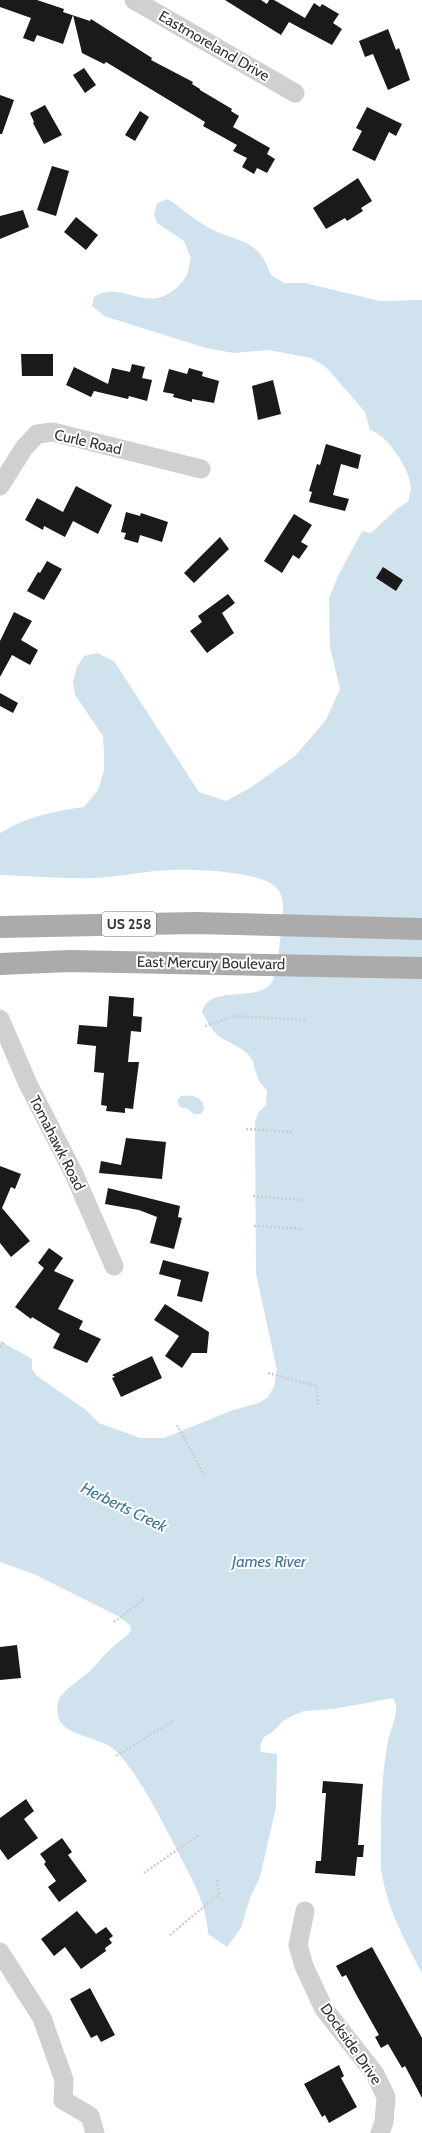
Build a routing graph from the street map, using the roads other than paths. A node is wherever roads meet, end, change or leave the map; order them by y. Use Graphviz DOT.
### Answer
graph roads {
  1 [pos="134,0"];
  2 [pos="295,93"];
  3 [pos="201,469"];
  4 [pos="0,486"];
  5 [pos="0,927"];
  6 [pos="422,929"];
  7 [pos="0,964"];
  8 [pos="422,968"];
  9 [pos="0,1019"];
  10 [pos="114,1266"];
  11 [pos="305,1910"];
  12 [pos="0,1952"];
  13 [pos="95,2133"];
  14 [pos="380,2133"];
  1 -- 2 [label="street, Eastmoreland Drive"];
  3 -- 4 [label="street, Curle Road"];
  5 -- 6 [label="main road, US 258"];
  7 -- 8 [label="main road, East Mercury Boulevard"];
  9 -- 10 [label="street, Tomahawk Road"];
  11 -- 14 [label="street, Dockside Drive"];
  12 -- 13 [label="street"];
}
